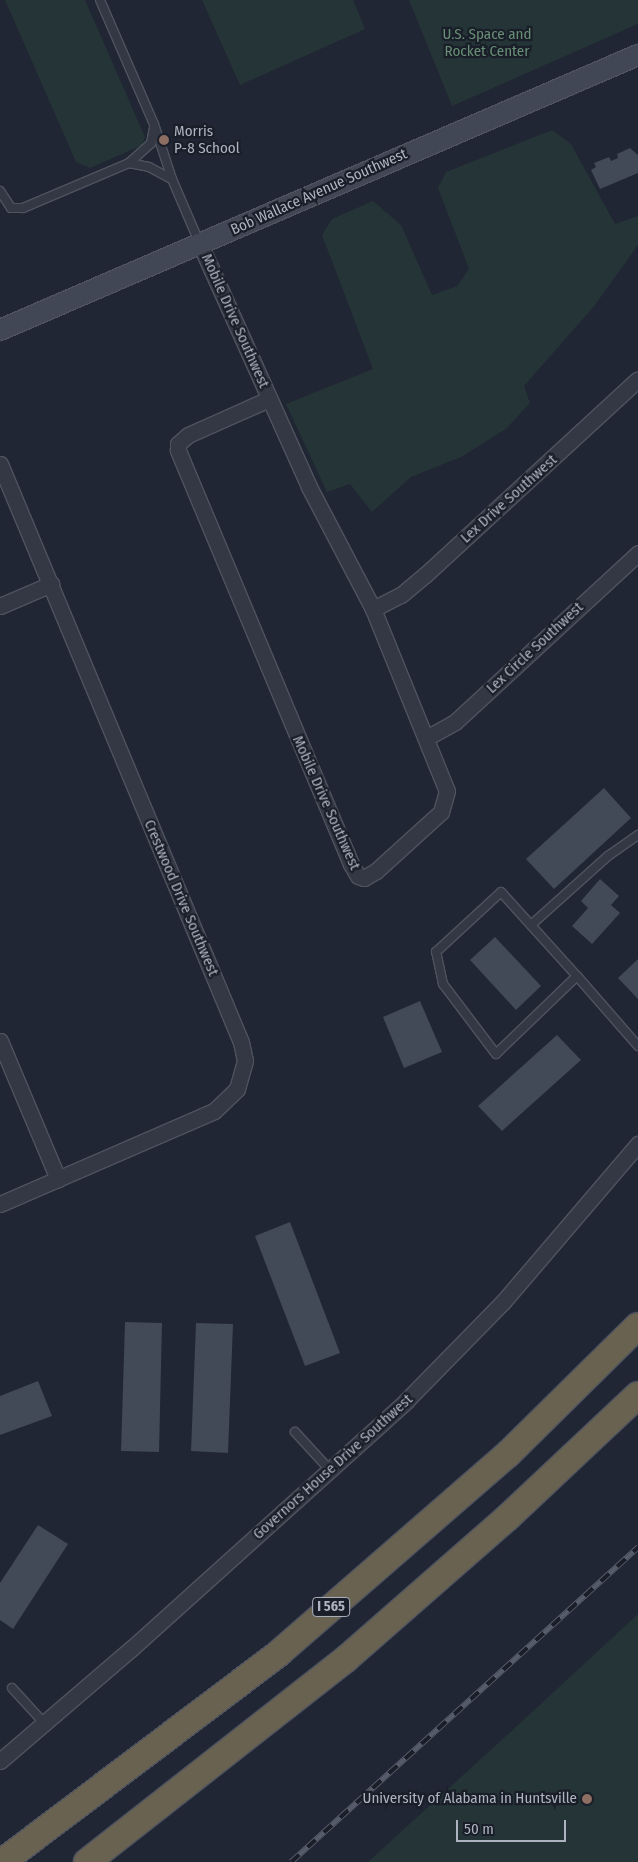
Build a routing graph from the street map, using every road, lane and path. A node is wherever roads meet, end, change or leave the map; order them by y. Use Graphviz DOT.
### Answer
graph roads {
  1 [pos="100,0"];
  2 [pos="638,55"];
  3 [pos="154,124"];
  4 [pos="129,163"];
  5 [pos="172,179"];
  6 [pos="0,191"];
  7 [pos="200,244"];
  8 [pos="0,330"];
  9 [pos="638,379"];
  10 [pos="269,399"];
  11 [pos="0,464"];
  12 [pos="638,553"];
  13 [pos="50,584"];
  14 [pos="0,606"];
  15 [pos="373,609"];
  16 [pos="428,737"];
  17 [pos="638,835"];
  18 [pos="531,925"];
  19 [pos="577,976"];
  20 [pos="0,1041"];
  21 [pos="638,1046"];
  22 [pos="638,1144"];
  23 [pos="58,1178"];
  24 [pos="0,1204"];
  25 [pos="638,1326"];
  26 [pos="638,1395"];
  27 [pos="295,1432"];
  28 [pos="330,1470"];
  29 [pos="12,1688"];
  30 [pos="45,1724"];
  31 [pos="0,1761"];
  32 [pos="90,1795"];
  33 [pos="0,1841"];
  34 [pos="2,1862"];
  35 [pos="87,1862"];
  1 -- 3 [label="lane"];
  2 -- 7 [label="main road, Bob Wallace Avenue Southwest"];
  3 -- 4 [label="lane"];
  3 -- 5 [label="lane"];
  4 -- 5 [label="lane"];
  4 -- 6 [label="lane"];
  5 -- 7 [label="lane"];
  7 -- 8 [label="main road, Bob Wallace Avenue Southwest"];
  7 -- 10 [label="street, Mobile Drive Southwest"];
  9 -- 15 [label="street, Lex Drive Southwest"];
  10 -- 15 [label="street, Mobile Drive Southwest"];
  10 -- 16 [label="street, Mobile Drive Southwest"];
  11 -- 13 [label="street, Crestwood Drive Southwest"];
  12 -- 16 [label="street, Lex Circle Southwest"];
  13 -- 14 [label="street"];
  13 -- 23 [label="street, Crestwood Drive Southwest"];
  15 -- 16 [label="street, Mobile Drive Southwest"];
  17 -- 18 [label="lane"];
  18 -- 19 [label="lane"];
  18 -- 19 [label="lane"];
  19 -- 21 [label="lane"];
  20 -- 23 [label="street"];
  22 -- 28 [label="street, Governors House Drive Southwest"];
  23 -- 24 [label="street, Crestwood Drive Southwest"];
  25 -- 32 [label="highway, I 565"];
  26 -- 35 [label="highway"];
  27 -- 28 [label="lane"];
  28 -- 30 [label="street, Governors House Drive Southwest"];
  29 -- 30 [label="lane"];
  30 -- 31 [label="street, Governors House Drive Southwest"];
  32 -- 33 [label="highway"];
  32 -- 34 [label="highway, I 565"];
}
